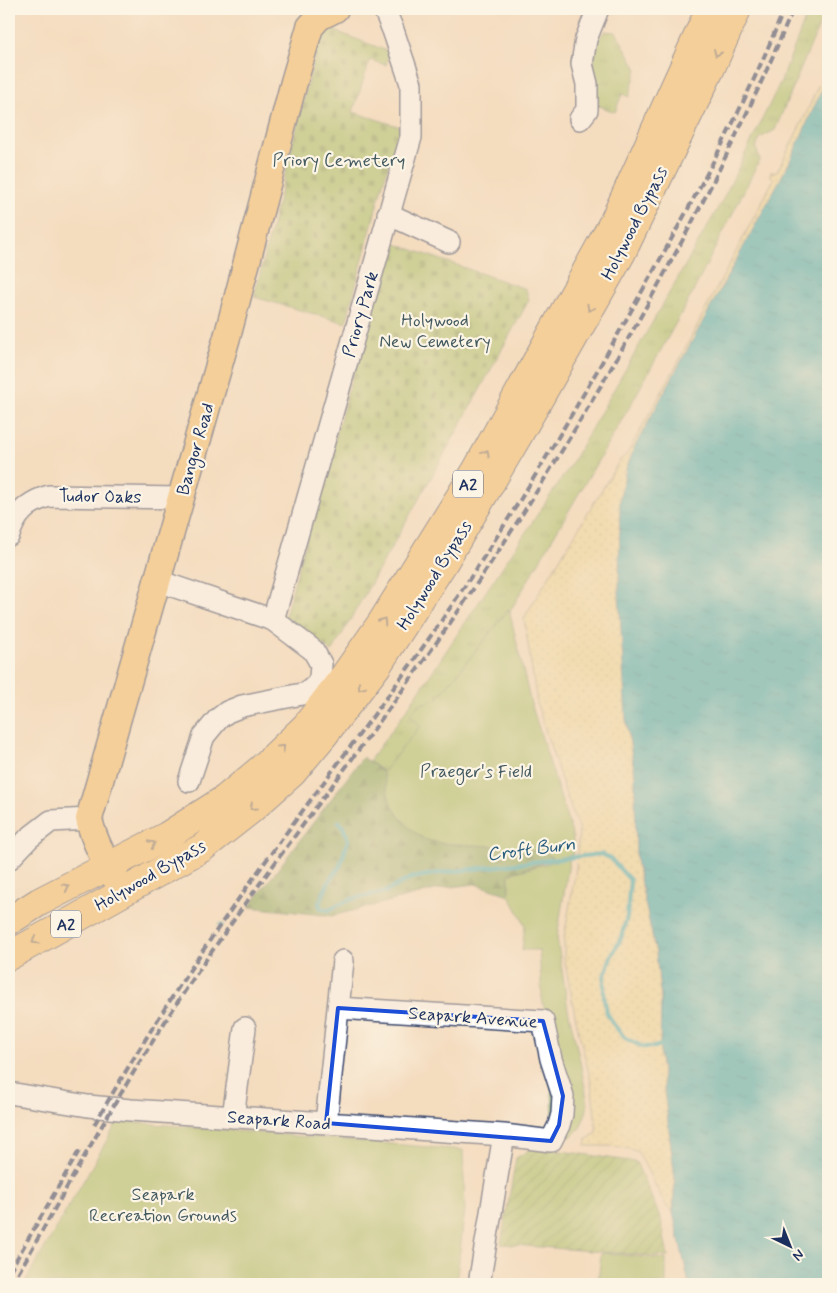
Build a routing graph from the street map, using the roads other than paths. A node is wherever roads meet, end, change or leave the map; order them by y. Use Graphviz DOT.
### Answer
graph roads {
  1 [pos="332,9"];
  2 [pos="384,9"];
  3 [pos="598,9"];
  4 [pos="710,9"];
  5 [pos="737,9"];
  6 [pos="580,119"];
  7 [pos="388,214"];
  8 [pos="449,242"];
  9 [pos="181,498"];
  10 [pos="9,535"];
  11 [pos="158,581"];
  12 [pos="273,620"];
  13 [pos="189,781"];
  14 [pos="89,819"];
  15 [pos="9,859"];
  16 [pos="108,866"];
  17 [pos="123,891"];
  18 [pos="9,921"];
  19 [pos="9,956"];
  20 [pos="343,961"];
  21 [pos="338,1008"];
  22 [pos="244,1028"];
  23 [pos="9,1094"];
  24 [pos="233,1117"];
  25 [pos="326,1123"];
  26 [pos="504,1135"];
  27 [pos="551,1141"];
  28 [pos="479,1284"];
  1 -- 9 [label="main road, Bangor Road"];
  2 -- 7 [label="street, Priory Park"];
  3 -- 6 [label="street"];
  16 -- 4 [label="highway, Holywood Bypass / A2, one-way"];
  5 -- 17 [label="highway, Holywood Bypass / A2, one-way"];
  7 -- 8 [label="street"];
  7 -- 12 [label="street, Priory Park"];
  9 -- 10 [label="street, Tudor Oaks"];
  9 -- 11 [label="main road, Bangor Road"];
  11 -- 12 [label="street"];
  11 -- 14 [label="main road, Bangor Road"];
  12 -- 13 [label="street"];
  14 -- 15 [label="street"];
  14 -- 16 [label="main road"];
  16 -- 17 [label="main road"];
  18 -- 16 [label="highway, Holywood Bypass / A2, one-way"];
  17 -- 19 [label="highway, Holywood Bypass / A2, one-way"];
  20 -- 21 [label="street"];
  21 -- 25 [label="street"];
  21 -- 27 [label="street, Seapark Avenue"];
  22 -- 24 [label="street"];
  23 -- 24 [label="street, Seapark Road"];
  24 -- 25 [label="street, Seapark Road"];
  25 -- 26 [label="street, Seapark Road"];
  26 -- 27 [label="street, Seapark Road"];
  26 -- 28 [label="street"];
}
